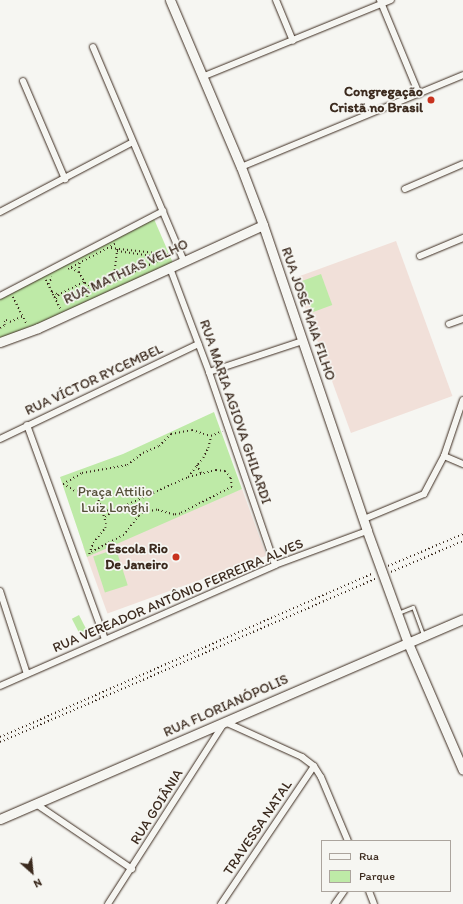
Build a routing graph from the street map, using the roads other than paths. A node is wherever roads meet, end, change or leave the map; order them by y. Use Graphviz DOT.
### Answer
graph roads {
  1 [pos="170,0"];
  2 [pos="276,0"];
  3 [pos="391,0"];
  4 [pos="380,2"];
  5 [pos="293,41"];
  6 [pos="93,47"];
  7 [pos="463,76"];
  8 [pos="202,77"];
  9 [pos="23,81"];
  10 [pos="419,94"];
  11 [pos="133,142"];
  12 [pos="463,164"];
  13 [pos="241,166"];
  14 [pos="65,179"];
  15 [pos="405,189"];
  16 [pos="163,211"];
  17 [pos="0,212"];
  18 [pos="262,224"];
  19 [pos="463,238"];
  20 [pos="420,256"];
  21 [pos="182,258"];
  22 [pos="170,268"];
  23 [pos="0,296"];
  24 [pos="463,319"];
  25 [pos="449,324"];
  26 [pos="303,340"];
  27 [pos="0,342"];
  28 [pos="198,344"];
  29 [pos="209,372"];
  30 [pos="463,400"];
  31 [pos="27,425"];
  32 [pos="0,439"];
  33 [pos="444,456"];
  34 [pos="463,464"];
  35 [pos="364,519"];
  36 [pos="367,531"];
  37 [pos="275,565"];
  38 [pos="0,591"];
  39 [pos="397,613"];
  40 [pos="463,619"];
  41 [pos="424,636"];
  42 [pos="105,639"];
  43 [pos="408,642"];
  44 [pos="27,674"];
  45 [pos="0,686"];
  46 [pos="224,722"];
  47 [pos="314,766"];
  48 [pos="463,770"];
  49 [pos="36,804"];
  50 [pos="0,819"];
  51 [pos="348,840"];
  52 [pos="132,869"];
  53 [pos="343,892"];
  54 [pos="369,892"];
  55 [pos="108,904"];
  56 [pos="221,904"];
  57 [pos="335,904"];
  58 [pos="374,904"];
  1 -- 8 [label="street, RUA JOSÉ MAIA FILHO"];
  2 -- 5 [label="street"];
  3 -- 4 [label="street"];
  4 -- 5 [label="street"];
  4 -- 10 [label="street"];
  5 -- 8 [label="street"];
  6 -- 11 [label="street"];
  7 -- 10 [label="street"];
  8 -- 13 [label="street, RUA JOSÉ MAIA FILHO"];
  9 -- 14 [label="street"];
  10 -- 13 [label="street"];
  11 -- 14 [label="street"];
  11 -- 16 [label="street"];
  12 -- 15 [label="street"];
  13 -- 18 [label="street, RUA JOSÉ MAIA FILHO"];
  14 -- 17 [label="street"];
  16 -- 21 [label="street"];
  16 -- 23 [label="street"];
  18 -- 21 [label="street, RUA MATHIAS VELHO"];
  18 -- 26 [label="street, RUA JOSÉ MAIA FILHO"];
  19 -- 20 [label="street"];
  21 -- 22 [label="street, RUA MATHIAS VELHO"];
  22 -- 27 [label="street, RUA MATHIAS VELHO"];
  22 -- 28 [label="street, RUA MARIA AGIOVA GHILARDI"];
  24 -- 25 [label="street"];
  26 -- 29 [label="street"];
  26 -- 35 [label="street, RUA JOSÉ MAIA FILHO"];
  28 -- 29 [label="street, RUA MARIA AGIOVA GHILARDI"];
  28 -- 31 [label="street, RUA VÍCTOR RYCEMBEL"];
  29 -- 37 [label="street, RUA MARIA AGIOVA GHILARDI"];
  30 -- 33 [label="street"];
  31 -- 32 [label="street, RUA VÍCTOR RYCEMBEL"];
  31 -- 42 [label="street"];
  33 -- 34 [label="street"];
  33 -- 35 [label="street"];
  35 -- 36 [label="street, RUA JOSÉ MAIA FILHO"];
  36 -- 37 [label="street, RUA VEREADOR ANTÔNIO FERREIRA ALVES"];
  36 -- 39 [label="street, RUA JOSÉ MAIA FILHO"];
  37 -- 42 [label="street, RUA VEREADOR ANTÔNIO FERREIRA ALVES"];
  38 -- 44 [label="street"];
  39 -- 41 [label="lane"];
  39 -- 43 [label="street, RUA JOSÉ MAIA FILHO"];
  40 -- 41 [label="street, RUA FLORIANÓPOLIS"];
  41 -- 43 [label="street, RUA FLORIANÓPOLIS"];
  42 -- 44 [label="street, RUA VEREADOR ANTÔNIO FERREIRA ALVES"];
  43 -- 46 [label="street, RUA FLORIANÓPOLIS"];
  43 -- 48 [label="street, RUA JOSÉ MAIA FILHO"];
  44 -- 45 [label="street, RUA VEREADOR ANTÔNIO FERREIRA ALVES"];
  46 -- 47 [label="street"];
  46 -- 49 [label="street, RUA FLORIANÓPOLIS"];
  46 -- 52 [label="street, RUA GOIÂNIA"];
  47 -- 51 [label="street"];
  47 -- 56 [label="street, TRAVESSA NATAL"];
  49 -- 50 [label="street, RUA FLORIANÓPOLIS"];
  49 -- 52 [label="street"];
  52 -- 55 [label="street, RUA GOIÂNIA"];
  53 -- 57 [label="street"];
  54 -- 58 [label="street"];
}
